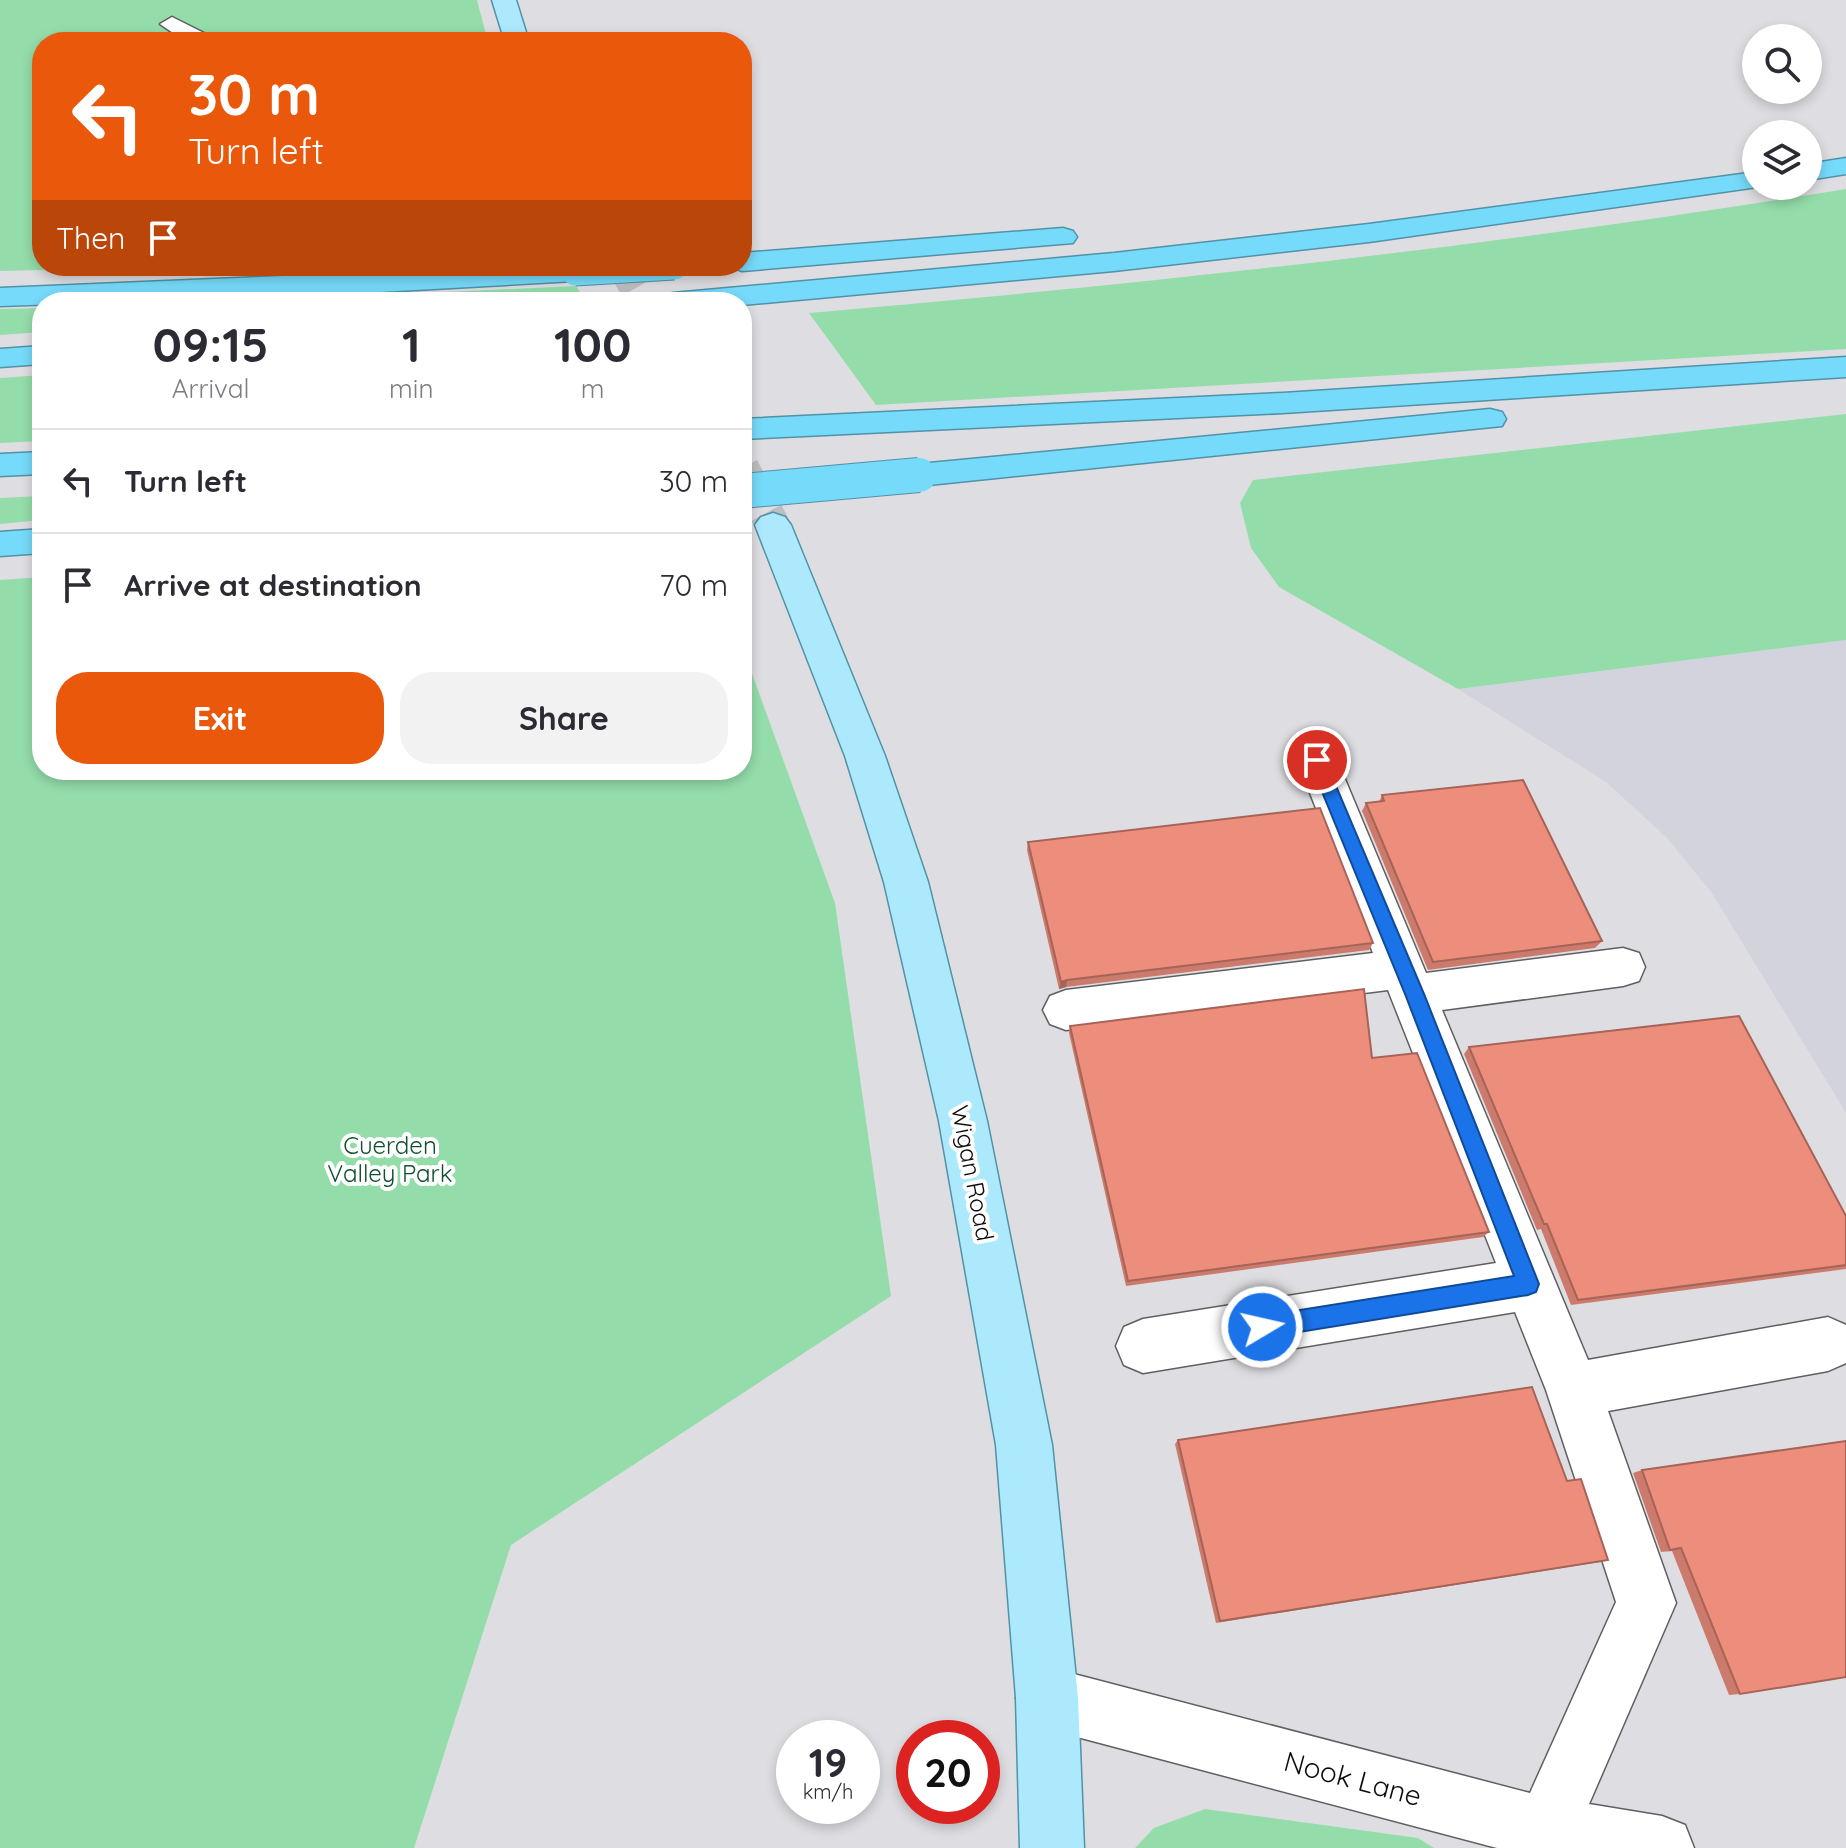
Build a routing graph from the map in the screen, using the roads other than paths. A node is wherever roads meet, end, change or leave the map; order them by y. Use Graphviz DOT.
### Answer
graph roads {
  1 [pos="504,0"];
  2 [pos="172,24"];
  3 [pos="186,32"];
  4 [pos="514,32"];
  5 [pos="1846,152"];
  6 [pos="1822,155"];
  7 [pos="1742,166"];
  8 [pos="1846,166"];
  9 [pos="1822,170"];
  10 [pos="1742,182"];
  11 [pos="1154,230"];
  12 [pos="1092,235"];
  13 [pos="754,261"];
  14 [pos="504,276"];
  15 [pos="148,292"];
  16 [pos="752,295"];
  17 [pos="32,296"];
  18 [pos="0,297"];
  19 [pos="32,356"];
  20 [pos="0,358"];
  21 [pos="1833,368"];
  22 [pos="752,428"];
  23 [pos="32,463"];
  24 [pos="0,465"];
  25 [pos="757,508"];
  26 [pos="32,542"];
  27 [pos="0,544"];
  28 [pos="1317,760"];
  29 [pos="1623,967"];
  30 [pos="1409,981"];
  31 [pos="1066,1010"];
  32 [pos="1528,1284"];
  33 [pos="1828,1344"];
  34 [pos="1143,1346"];
  35 [pos="1573,1390"];
  36 [pos="1047,1698"];
  37 [pos="1546,1829"];
  38 [pos="1651,1847"];
  39 [pos="1052,1848"];
  1 -- 4 [label="main road"];
  2 -- 3 [label="street"];
  5 -- 6 [label="highway"];
  7 -- 11 [label="highway"];
  8 -- 9 [label="highway"];
  10 -- 16 [label="highway"];
  12 -- 13 [label="highway"];
  14 -- 15 [label="highway, bridge"];
  17 -- 18 [label="highway, bridge"];
  19 -- 20 [label="highway"];
  21 -- 22 [label="highway"];
  21 -- 25 [label="highway, bridge"];
  23 -- 24 [label="highway"];
  25 -- 36 [label="main road, Wigan Road"];
  26 -- 27 [label="highway"];
  28 -- 30 [label="street"];
  29 -- 30 [label="street"];
  30 -- 31 [label="street"];
  30 -- 32 [label="street"];
  32 -- 34 [label="street"];
  32 -- 35 [label="street"];
  33 -- 35 [label="street"];
  35 -- 37 [label="street"];
  36 -- 37 [label="street, Nook Lane"];
  36 -- 39 [label="main road, Wigan Road"];
  37 -- 38 [label="street, Nook Lane"];
}
